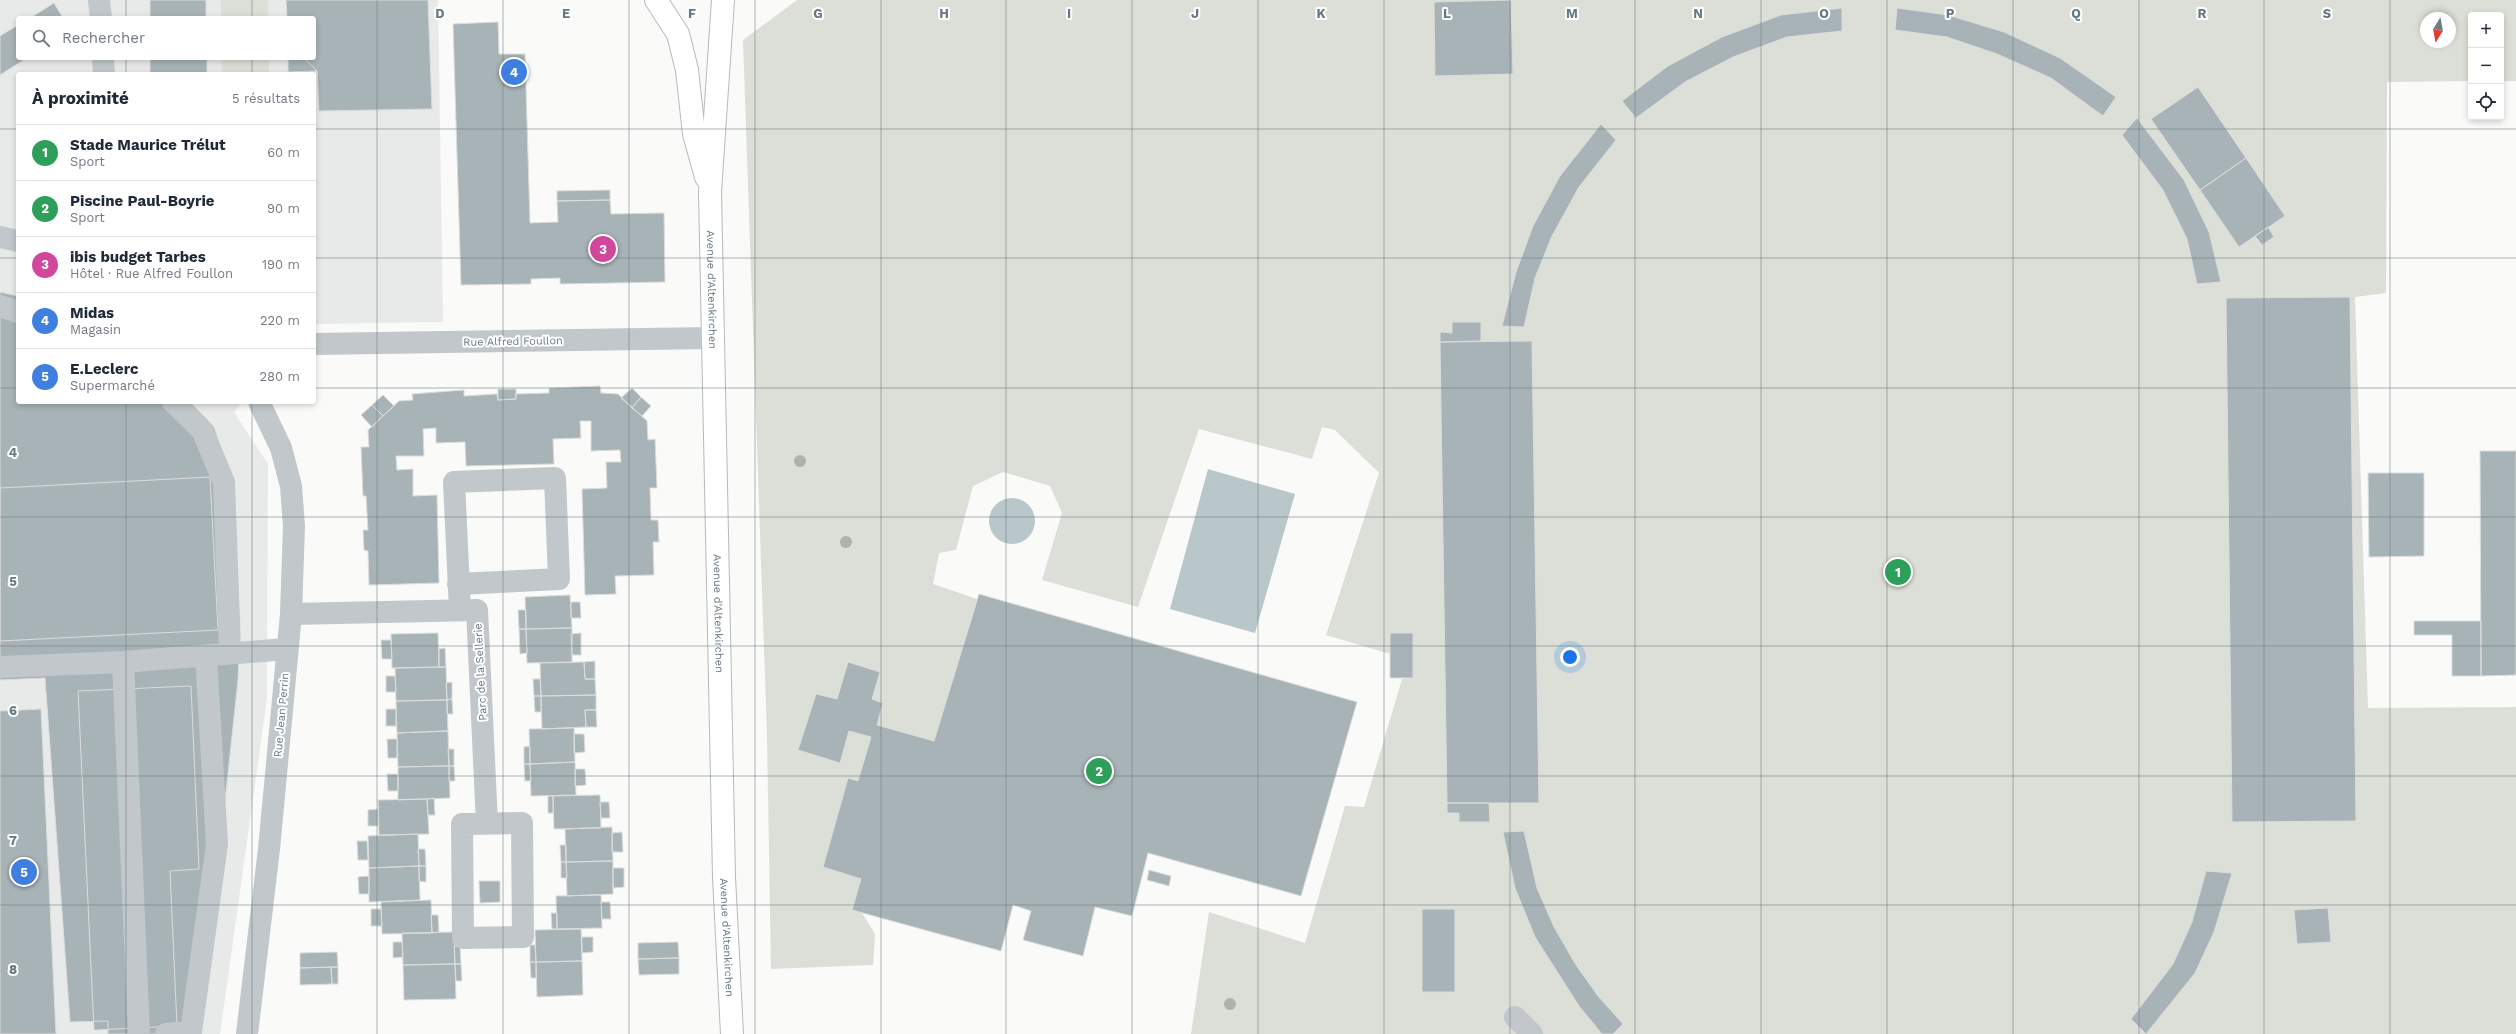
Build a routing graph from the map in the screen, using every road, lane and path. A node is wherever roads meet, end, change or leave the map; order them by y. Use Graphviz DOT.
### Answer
graph roads {
  1 [pos="99,0"];
  2 [pos="656,0"];
  3 [pos="722,0"];
  4 [pos="101,16"];
  5 [pos="103,60"];
  6 [pos="104,72"];
  7 [pos="710,192"];
  8 [pos="0,237"];
  9 [pos="16,241"];
  10 [pos="0,306"];
  11 [pos="16,311"];
  12 [pos="712,338"];
  13 [pos="316,344"];
  14 [pos="175,404"];
  15 [pos="260,404"];
  16 [pos="458,584"];
  17 [pos="460,610"];
  18 [pos="291,614"];
  19 [pos="287,649"];
  20 [pos="230,653"];
  21 [pos="206,656"];
  22 [pos="123,662"];
  23 [pos="0,666"];
  24 [pos="487,824"];
  25 [pos="1515,1017"];
  26 [pos="191,1033"];
  27 [pos="139,1034"];
  28 [pos="166,1034"];
  29 [pos="247,1034"];
  30 [pos="732,1034"];
  31 [pos="1532,1034"];
  1 -- 4 [label="street"];
  2 -- 7 [label="street, Avenue d'Altenkirchen"];
  3 -- 7 [label="street, Avenue d'Altenkirchen"];
  5 -- 6 [label="street"];
  7 -- 12 [label="street, Avenue d'Altenkirchen"];
  8 -- 9 [label="street"];
  10 -- 11 [label="street"];
  12 -- 13 [label="street, Rue Alfred Foullon"];
  12 -- 30 [label="street, Avenue d'Altenkirchen"];
  14 -- 20 [label="street"];
  15 -- 18 [label="street, Rue Jean Perrin"];
  16 -- 16 [label="street"];
  16 -- 17 [label="street"];
  17 -- 18 [label="street, Parc de la Sellerie"];
  17 -- 24 [label="street, Parc de la Sellerie"];
  18 -- 19 [label="street, Rue Jean Perrin"];
  19 -- 20 [label="street"];
  19 -- 29 [label="street, Rue Jean Perrin"];
  20 -- 21 [label="street"];
  21 -- 22 [label="street"];
  21 -- 26 [label="street"];
  22 -- 23 [label="street"];
  22 -- 27 [label="street"];
  24 -- 24 [label="street"];
  25 -- 31 [label="street"];
  26 -- 28 [label="street"];
}
